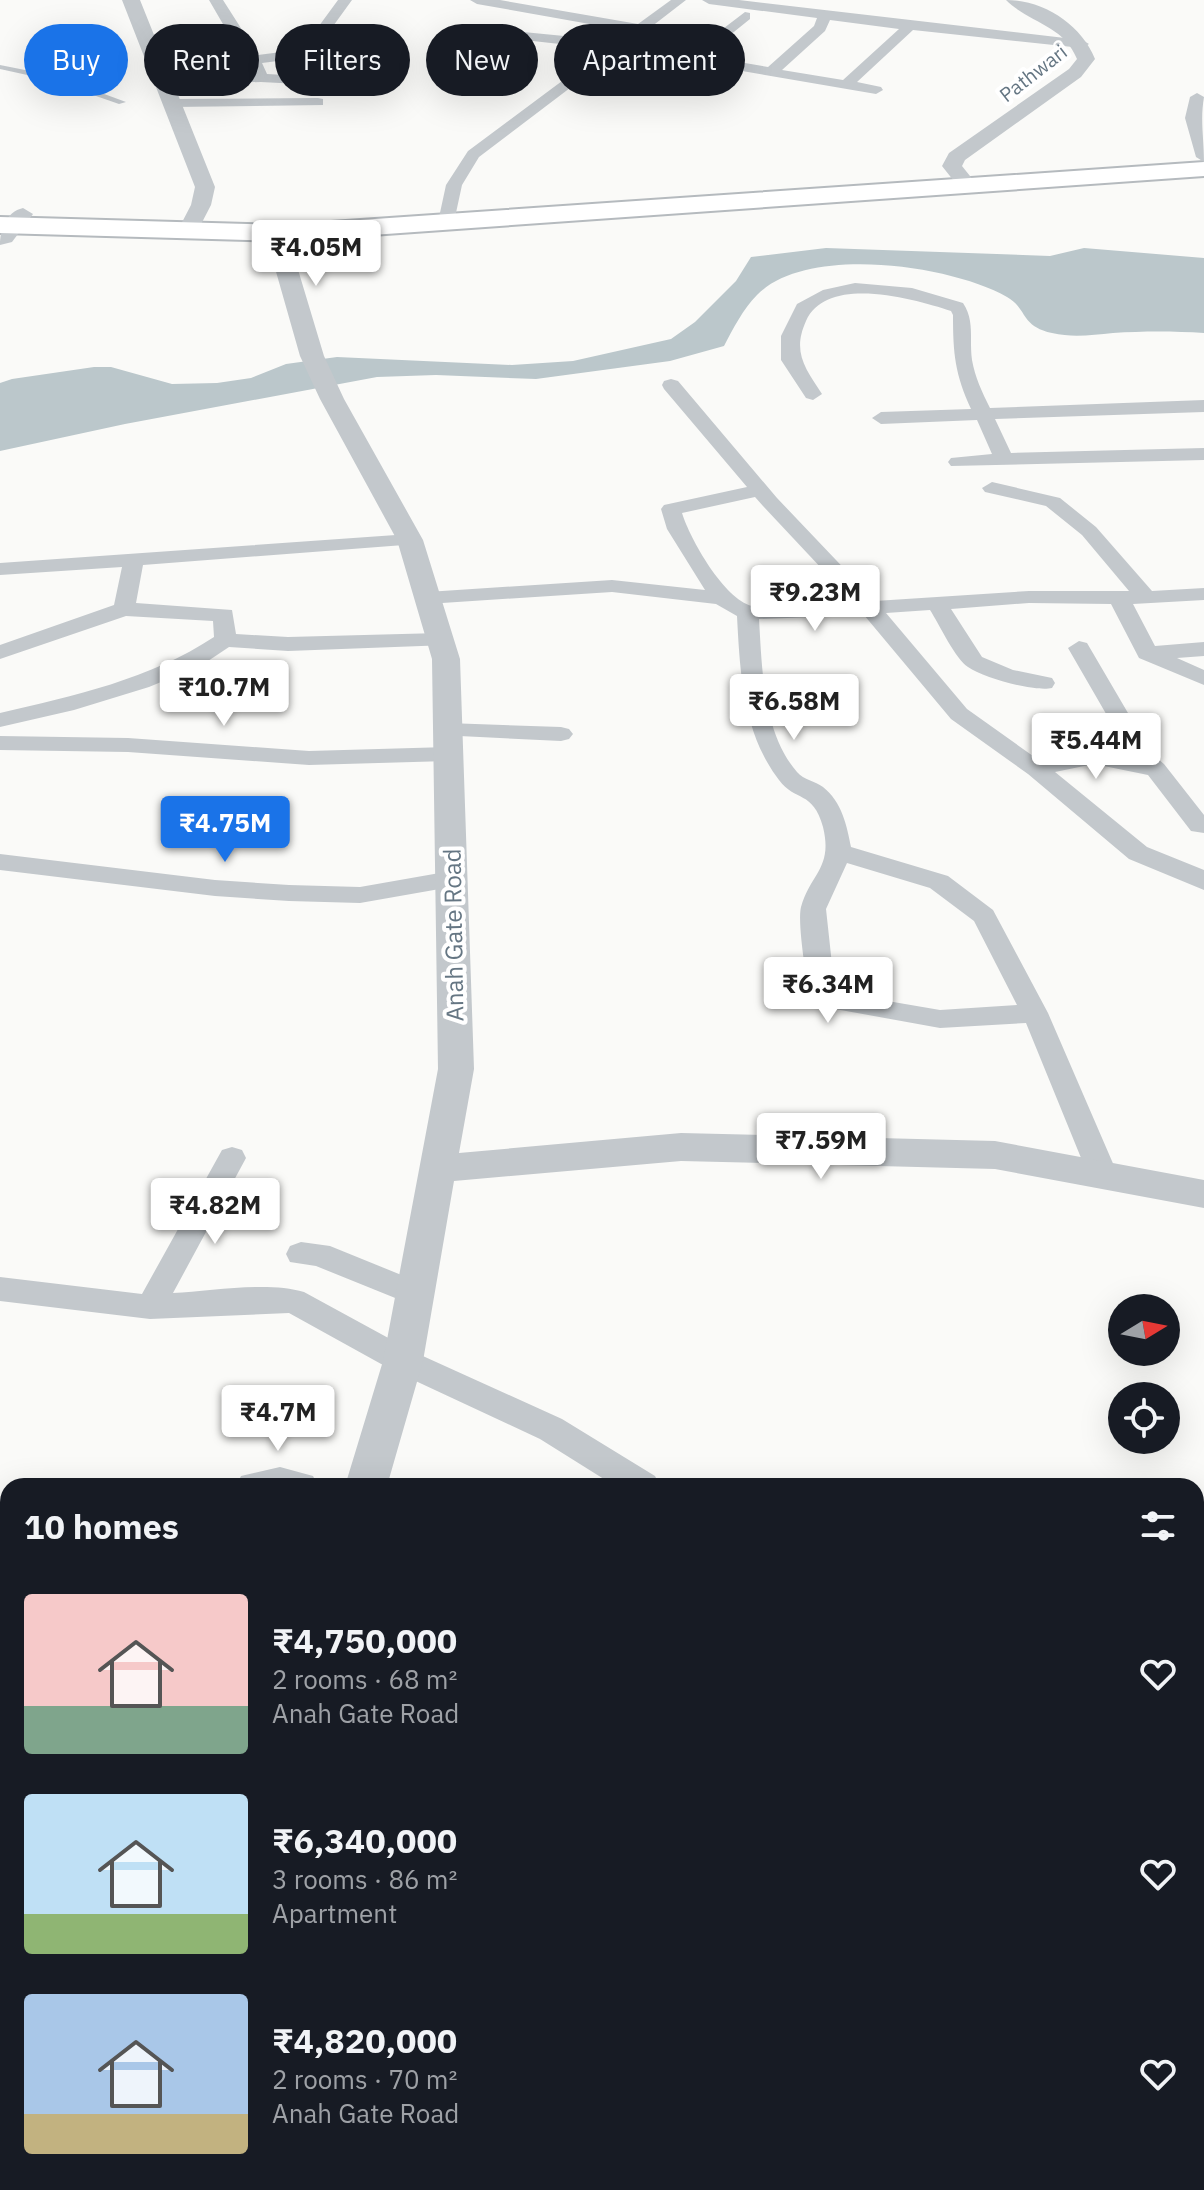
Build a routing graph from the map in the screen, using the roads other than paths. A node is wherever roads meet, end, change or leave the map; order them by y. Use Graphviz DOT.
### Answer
graph roads {
  1 [pos="131,0"];
  2 [pos="216,0"];
  3 [pos="345,0"];
  4 [pos="477,0"];
  5 [pos="679,0"];
  6 [pos="709,0"];
  7 [pos="1017,0"];
  8 [pos="534,4"];
  9 [pos="775,4"];
  10 [pos="745,16"];
  11 [pos="825,16"];
  12 [pos="231,24"];
  13 [pos="621,24"];
  14 [pos="649,24"];
  15 [pos="735,24"];
  16 [pos="910,26"];
  17 [pos="144,33"];
  18 [pos="1082,44"];
  19 [pos="259,59"];
  20 [pos="0,67"];
  21 [pos="745,68"];
  22 [pos="771,72"];
  23 [pos="259,73"];
  24 [pos="261,78"];
  25 [pos="275,79"];
  26 [pos="846,85"];
  27 [pos="876,90"];
  28 [pos="554,94"];
  29 [pos="169,96"];
  30 [pos="1197,97"];
  31 [pos="122,102"];
  32 [pos="318,102"];
  33 [pos="172,103"];
  34 [pos="1204,158"];
  35 [pos="1204,169"];
  36 [pos="963,180"];
  37 [pos="447,214"];
  38 [pos="8,223"];
  39 [pos="192,223"];
  40 [pos="284,228"];
  41 [pos="671,385"];
  42 [pos="813,394"];
  43 [pos="1204,406"];
  44 [pos="981,413"];
  45 [pos="881,418"];
  46 [pos="1204,454"];
  47 [pos="1004,459"];
  48 [pos="958,462"];
  49 [pos="992,488"];
  50 [pos="760,490"];
  51 [pos="410,540"];
  52 [pos="134,559"];
  53 [pos="0,569"];
  54 [pos="1204,594"];
  55 [pos="427,598"];
  56 [pos="721,598"];
  57 [pos="1119,598"];
  58 [pos="1146,598"];
  59 [pos="937,604"];
  60 [pos="870,608"];
  61 [pos="124,609"];
  62 [pos="748,613"];
  63 [pos="225,640"];
  64 [pos="440,640"];
  65 [pos="1079,648"];
  66 [pos="1204,649"];
  67 [pos="0,652"];
  68 [pos="1147,653"];
  69 [pos="1204,678"];
  70 [pos="1044,683"];
  71 [pos="0,720"];
  72 [pos="561,734"];
  73 [pos="448,742"];
  74 [pos="0,743"];
  75 [pos="1036,769"];
  76 [pos="1156,769"];
  77 [pos="1203,831"];
  78 [pos="840,852"];
  79 [pos="0,862"];
  80 [pos="1201,876"];
  81 [pos="451,879"];
  82 [pos="1035,1013"];
  83 [pos="232,1158"];
  84 [pos="438,1169"];
  85 [pos="1103,1175"];
  86 [pos="1204,1194"];
  87 [pos="301,1254"];
  88 [pos="0,1289"];
  89 [pos="415,1294"];
  90 [pos="150,1307"];
  91 [pos="403,1361"];
  92 [pos="368,1478"];
  93 [pos="630,1478"];
  1 -- 17 [label="street"];
  2 -- 12 [label="street"];
  3 -- 19 [label="street"];
  4 -- 8 [label="street"];
  5 -- 14 [label="street"];
  6 -- 9 [label="street"];
  7 -- 18 [label="street, Pathwari"];
  8 -- 13 [label="street"];
  9 -- 11 [label="street"];
  10 -- 15 [label="street"];
  11 -- 16 [label="street"];
  11 -- 22 [label="street"];
  16 -- 18 [label="street"];
  16 -- 26 [label="street"];
  18 -- 36 [label="street, Pathwari"];
  20 -- 31 [label="lane"];
  21 -- 22 [label="street"];
  22 -- 26 [label="street"];
  23 -- 24 [label="street"];
  24 -- 25 [label="street"];
  26 -- 27 [label="street"];
  28 -- 37 [label="street"];
  29 -- 33 [label="street"];
  30 -- 34 [label="street"];
  32 -- 33 [label="street"];
  33 -- 39 [label="street"];
  34 -- 36 [label="main road"];
  35 -- 36 [label="main road"];
  36 -- 37 [label="main road"];
  37 -- 40 [label="main road"];
  38 -- 39 [label="main road"];
  39 -- 40 [label="main road"];
  40 -- 51 [label="street, Anah Gate Road"];
  41 -- 50 [label="street"];
  42 -- 44 [label="street"];
  43 -- 44 [label="street"];
  44 -- 45 [label="street"];
  44 -- 47 [label="street"];
  46 -- 47 [label="street"];
  47 -- 48 [label="street"];
  49 -- 58 [label="street"];
  50 -- 56 [label="street"];
  50 -- 60 [label="street"];
  51 -- 52 [label="street"];
  51 -- 55 [label="street, Anah Gate Road"];
  52 -- 53 [label="street"];
  52 -- 61 [label="street"];
  54 -- 58 [label="street"];
  55 -- 56 [label="street"];
  55 -- 64 [label="street, Anah Gate Road"];
  56 -- 62 [label="street"];
  57 -- 58 [label="street"];
  57 -- 59 [label="street"];
  57 -- 68 [label="street"];
  59 -- 60 [label="street"];
  59 -- 70 [label="street"];
  60 -- 62 [label="street"];
  60 -- 75 [label="street"];
  61 -- 63 [label="street"];
  61 -- 67 [label="street"];
  62 -- 78 [label="street"];
  63 -- 64 [label="street"];
  63 -- 71 [label="street"];
  64 -- 73 [label="street, Anah Gate Road"];
  65 -- 76 [label="street"];
  66 -- 68 [label="street"];
  68 -- 69 [label="street"];
  72 -- 73 [label="street"];
  73 -- 74 [label="street"];
  73 -- 81 [label="street, Anah Gate Road"];
  75 -- 76 [label="street"];
  75 -- 80 [label="street"];
  76 -- 77 [label="street"];
  78 -- 82 [label="street"];
  78 -- 82 [label="street"];
  79 -- 81 [label="street"];
  81 -- 84 [label="street, Anah Gate Road"];
  82 -- 85 [label="street"];
  83 -- 90 [label="street"];
  84 -- 85 [label="street"];
  84 -- 89 [label="street, Anah Gate Road"];
  85 -- 86 [label="street"];
  87 -- 89 [label="street"];
  88 -- 90 [label="street"];
  89 -- 91 [label="street, Anah Gate Road"];
  90 -- 91 [label="street"];
  91 -- 92 [label="street, Anah Gate Road"];
  91 -- 93 [label="street"];
}
